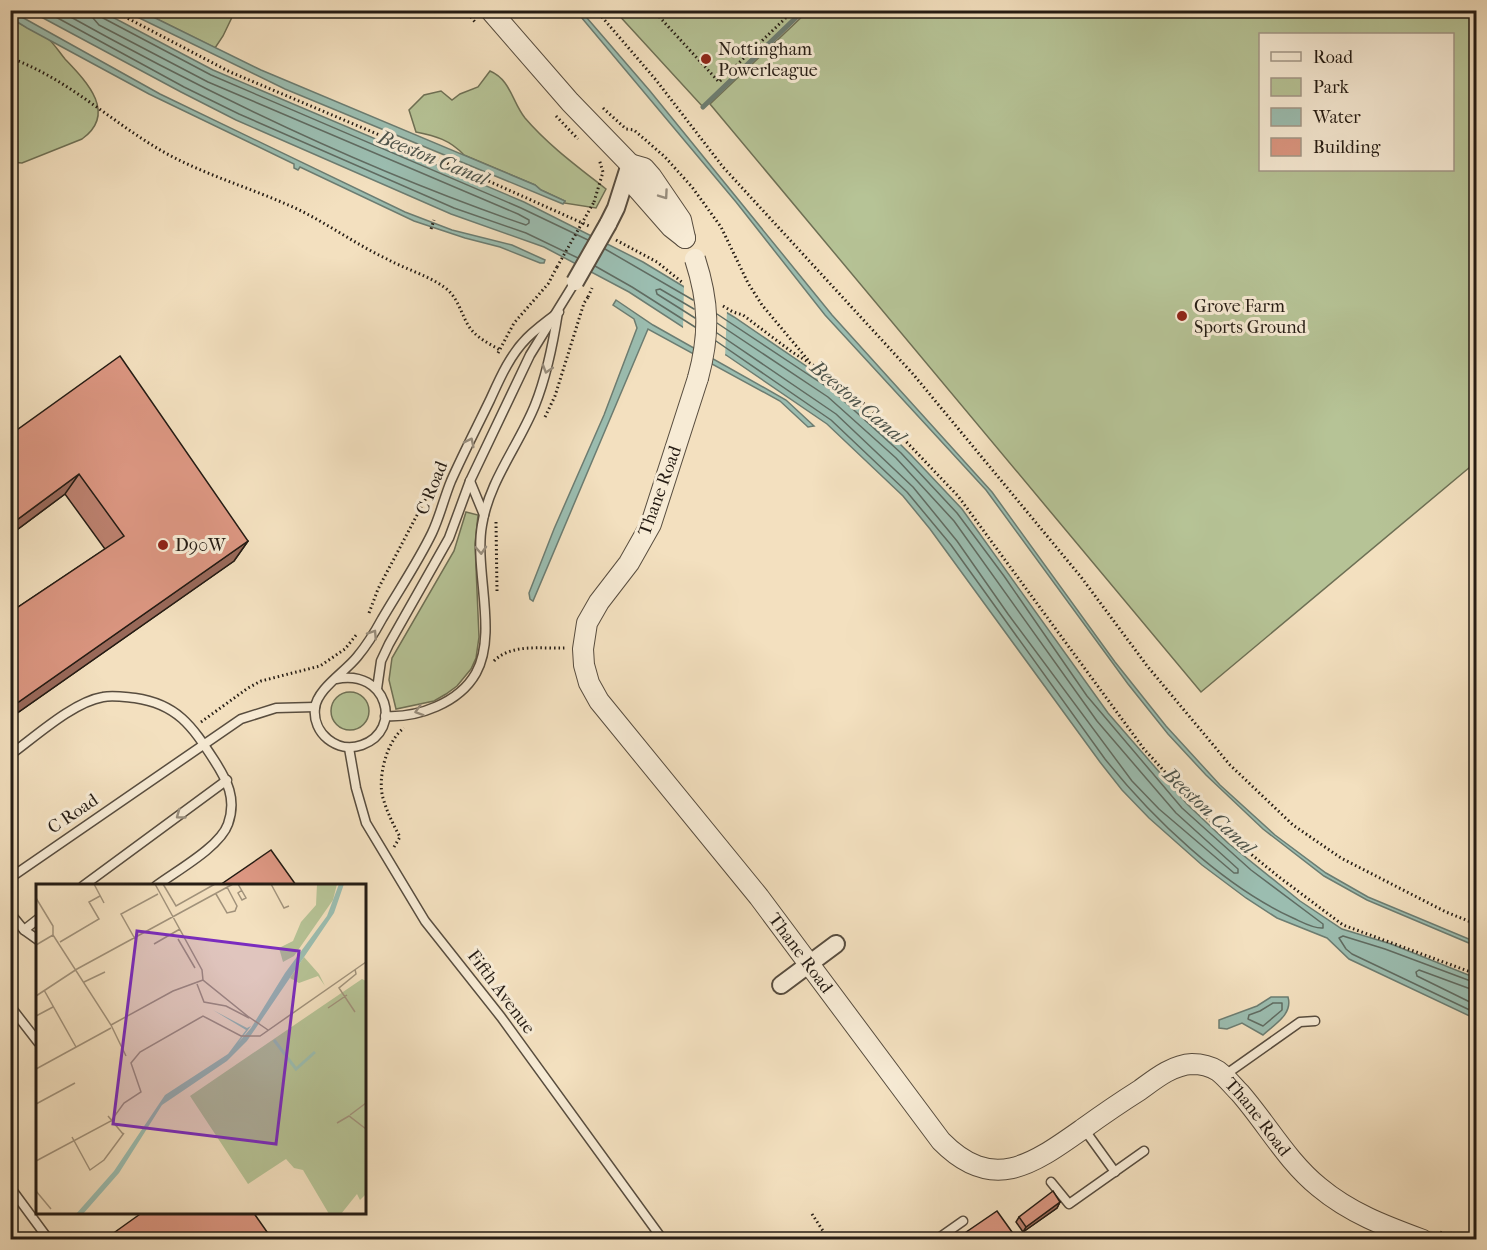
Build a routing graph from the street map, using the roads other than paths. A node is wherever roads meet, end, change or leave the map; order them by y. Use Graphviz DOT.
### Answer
graph roads {
  1 [pos="490,10"];
  2 [pos="630,164"];
  3 [pos="575,282"];
  4 [pos="558,312"];
  5 [pos="470,481"];
  6 [pos="484,516"];
  7 [pos="336,679"];
  8 [pos="377,689"];
  9 [pos="315,707"];
  10 [pos="385,716"];
  11 [pos="204,744"];
  12 [pos="349,748"];
  13 [pos="10,755"];
  14 [pos="227,780"];
  15 [pos="10,878"];
  16 [pos="84,884"];
  17 [pos="157,884"];
  18 [pos="10,913"];
  19 [pos="36,921"];
  20 [pos="24,930"];
  21 [pos="36,939"];
  22 [pos="836,944"];
  23 [pos="809,964"];
  24 [pos="781,985"];
  25 [pos="10,1006"];
  26 [pos="1315,1021"];
  27 [pos="36,1039"];
  28 [pos="1224,1076"];
  29 [pos="1084,1128"];
  30 [pos="1144,1151"];
  31 [pos="1114,1172"];
  32 [pos="1051,1182"];
  33 [pos="10,1187"];
  34 [pos="963,1221"];
  35 [pos="49,1239"];
  36 [pos="663,1239"];
  37 [pos="936,1239"];
  38 [pos="1423,1239"];
  1 -- 2 [label="street, Thane Road"];
  2 -- 3 [label="street, bridge"];
  2 -- 23 [label="street, Thane Road, bridge"];
  3 -- 4 [label="lane, C Road"];
  4 -- 5 [label="lane, C Road"];
  4 -- 6 [label="lane, C Road, one-way"];
  7 -- 4 [label="lane, C Road, one-way"];
  5 -- 6 [label="lane, C Road"];
  5 -- 8 [label="lane, C Road"];
  6 -- 10 [label="lane, C Road, one-way"];
  7 -- 8 [label="lane"];
  7 -- 9 [label="lane, C Road"];
  8 -- 10 [label="lane, C Road"];
  9 -- 11 [label="lane, C Road"];
  9 -- 12 [label="lane"];
  10 -- 12 [label="lane"];
  11 -- 13 [label="lane"];
  11 -- 14 [label="lane"];
  11 -- 15 [label="lane, C Road"];
  12 -- 36 [label="lane, Fifth Avenue"];
  14 -- 16 [label="lane, one-way"];
  14 -- 17 [label="lane"];
  18 -- 20 [label="lane"];
  19 -- 20 [label="lane"];
  20 -- 21 [label="lane"];
  22 -- 23 [label="street"];
  23 -- 24 [label="street"];
  23 -- 29 [label="street, Thane Road"];
  25 -- 27 [label="lane"];
  26 -- 28 [label="lane"];
  28 -- 29 [label="street, Thane Road"];
  28 -- 38 [label="street, Thane Road"];
  29 -- 31 [label="lane"];
  30 -- 31 [label="lane"];
  31 -- 32 [label="lane"];
  33 -- 35 [label="lane"];
  34 -- 37 [label="lane"];
}
